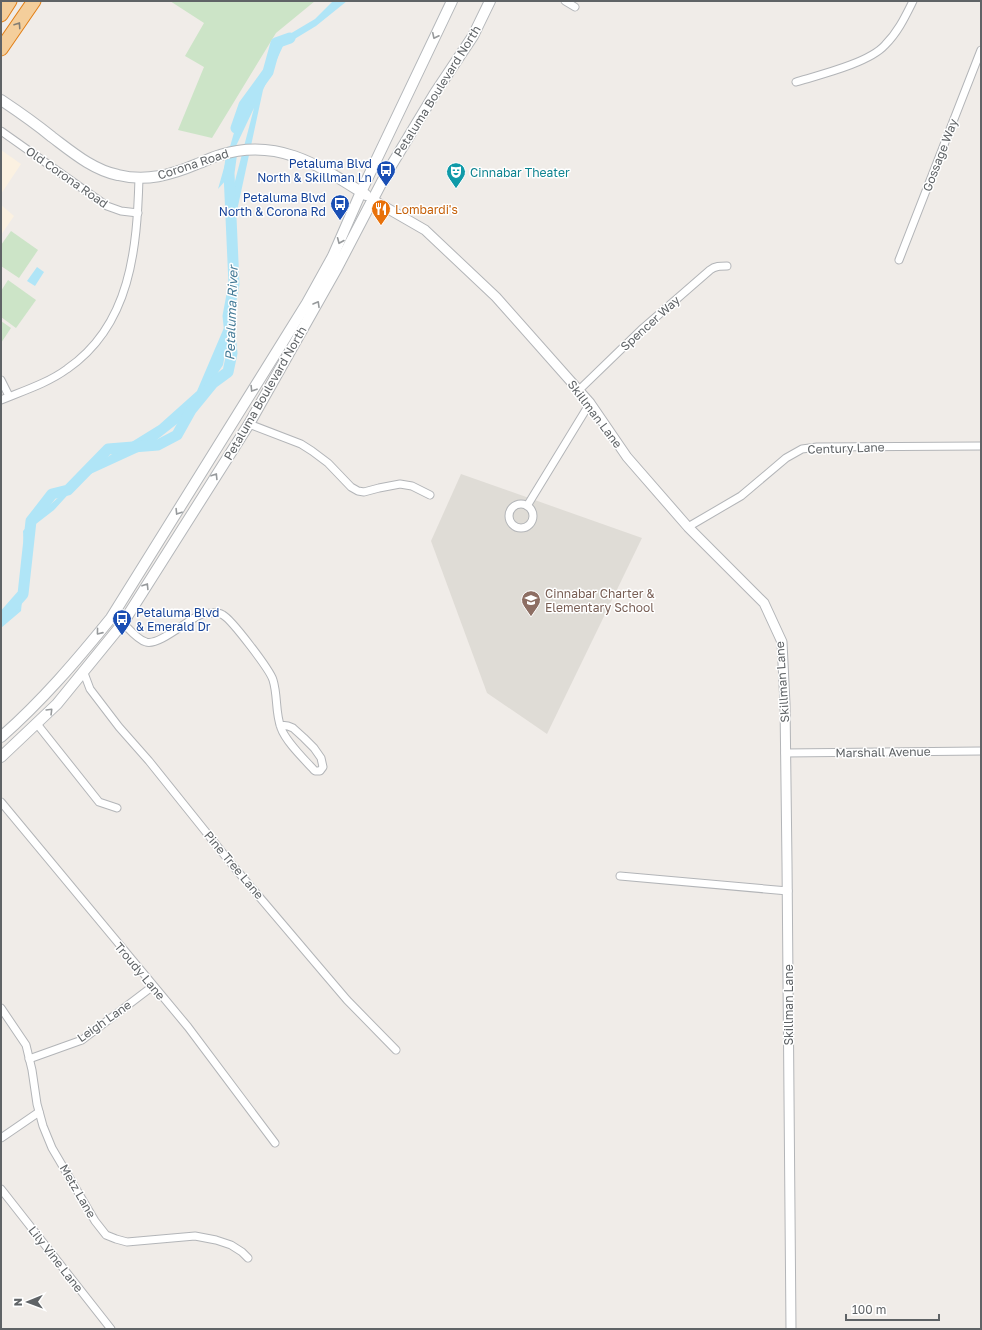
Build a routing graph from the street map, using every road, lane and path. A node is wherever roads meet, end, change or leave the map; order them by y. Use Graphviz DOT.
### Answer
graph roads {
  1 [pos="10,1"];
  2 [pos="34,1"];
  3 [pos="452,1"];
  4 [pos="490,1"];
  5 [pos="565,1"];
  6 [pos="913,1"];
  7 [pos="575,6"];
  8 [pos="1,15"];
  9 [pos="1,50"];
  10 [pos="981,50"];
  11 [pos="796,82"];
  12 [pos="1,100"];
  13 [pos="1,131"];
  14 [pos="139,178"];
  15 [pos="361,192"];
  16 [pos="372,200"];
  17 [pos="138,213"];
  18 [pos="899,260"];
  19 [pos="727,266"];
  20 [pos="1,380"];
  21 [pos="579,390"];
  22 [pos="9,396"];
  23 [pos="1,400"];
  24 [pos="590,403"];
  25 [pos="249,424"];
  26 [pos="981,446"];
  27 [pos="430,495"];
  28 [pos="527,506"];
  29 [pos="688,527"];
  30 [pos="122,624"];
  31 [pos="84,673"];
  32 [pos="36,724"];
  33 [pos="280,725"];
  34 [pos="1,737"];
  35 [pos="981,751"];
  36 [pos="785,753"];
  37 [pos="1,757"];
  38 [pos="1,802"];
  39 [pos="117,808"];
  40 [pos="620,876"];
  41 [pos="788,891"];
  42 [pos="153,986"];
  43 [pos="1,1008"];
  44 [pos="396,1050"];
  45 [pos="29,1059"];
  46 [pos="39,1112"];
  47 [pos="1,1138"];
  48 [pos="275,1143"];
  49 [pos="1,1188"];
  50 [pos="248,1258"];
  51 [pos="111,1329"];
  52 [pos="791,1329"];
  1 -- 8 [label="highway"];
  9 -- 2 [label="highway, one-way"];
  3 -- 15 [label="main road, Petaluma Boulevard North, one-way"];
  4 -- 16 [label="main road, Petaluma Boulevard North"];
  5 -- 7 [label="street"];
  6 -- 11 [label="street"];
  10 -- 18 [label="street, Gossage Way"];
  12 -- 14 [label="main road, Corona Road"];
  13 -- 17 [label="street, Old Corona Road"];
  14 -- 15 [label="main road, Corona Road"];
  14 -- 17 [label="street"];
  15 -- 16 [label="main road, Corona Road"];
  15 -- 34 [label="main road, Petaluma Boulevard North, one-way"];
  16 -- 21 [label="street, Skillman Lane"];
  25 -- 16 [label="main road, Petaluma Boulevard North, one-way"];
  17 -- 22 [label="street"];
  19 -- 21 [label="street, Spencer Way"];
  20 -- 22 [label="street"];
  21 -- 24 [label="street, Skillman Lane"];
  22 -- 23 [label="street"];
  24 -- 28 [label="street"];
  24 -- 29 [label="street, Skillman Lane"];
  25 -- 27 [label="street"];
  30 -- 25 [label="main road, Petaluma Boulevard North, one-way"];
  26 -- 29 [label="street, Century Lane"];
  29 -- 36 [label="street, Skillman Lane"];
  30 -- 31 [label="main road, Petaluma Boulevard North"];
  30 -- 33 [label="street"];
  32 -- 31 [label="main road, Petaluma Boulevard North, one-way"];
  31 -- 44 [label="street, Pine Tree Lane"];
  32 -- 37 [label="main road, Petaluma Boulevard North"];
  32 -- 39 [label="street"];
  33 -- 33 [label="street"];
  35 -- 36 [label="street, Marshall Avenue"];
  36 -- 41 [label="street, Skillman Lane"];
  38 -- 42 [label="street, Troudy Lane"];
  40 -- 41 [label="street"];
  41 -- 52 [label="street, Skillman Lane"];
  42 -- 45 [label="street, Leigh Lane"];
  42 -- 48 [label="street, Troudy Lane"];
  43 -- 45 [label="street, Metz Lane"];
  45 -- 46 [label="street, Metz Lane"];
  46 -- 47 [label="street"];
  46 -- 50 [label="street, Metz Lane"];
  49 -- 51 [label="street, Lily Vine Lane"];
}
